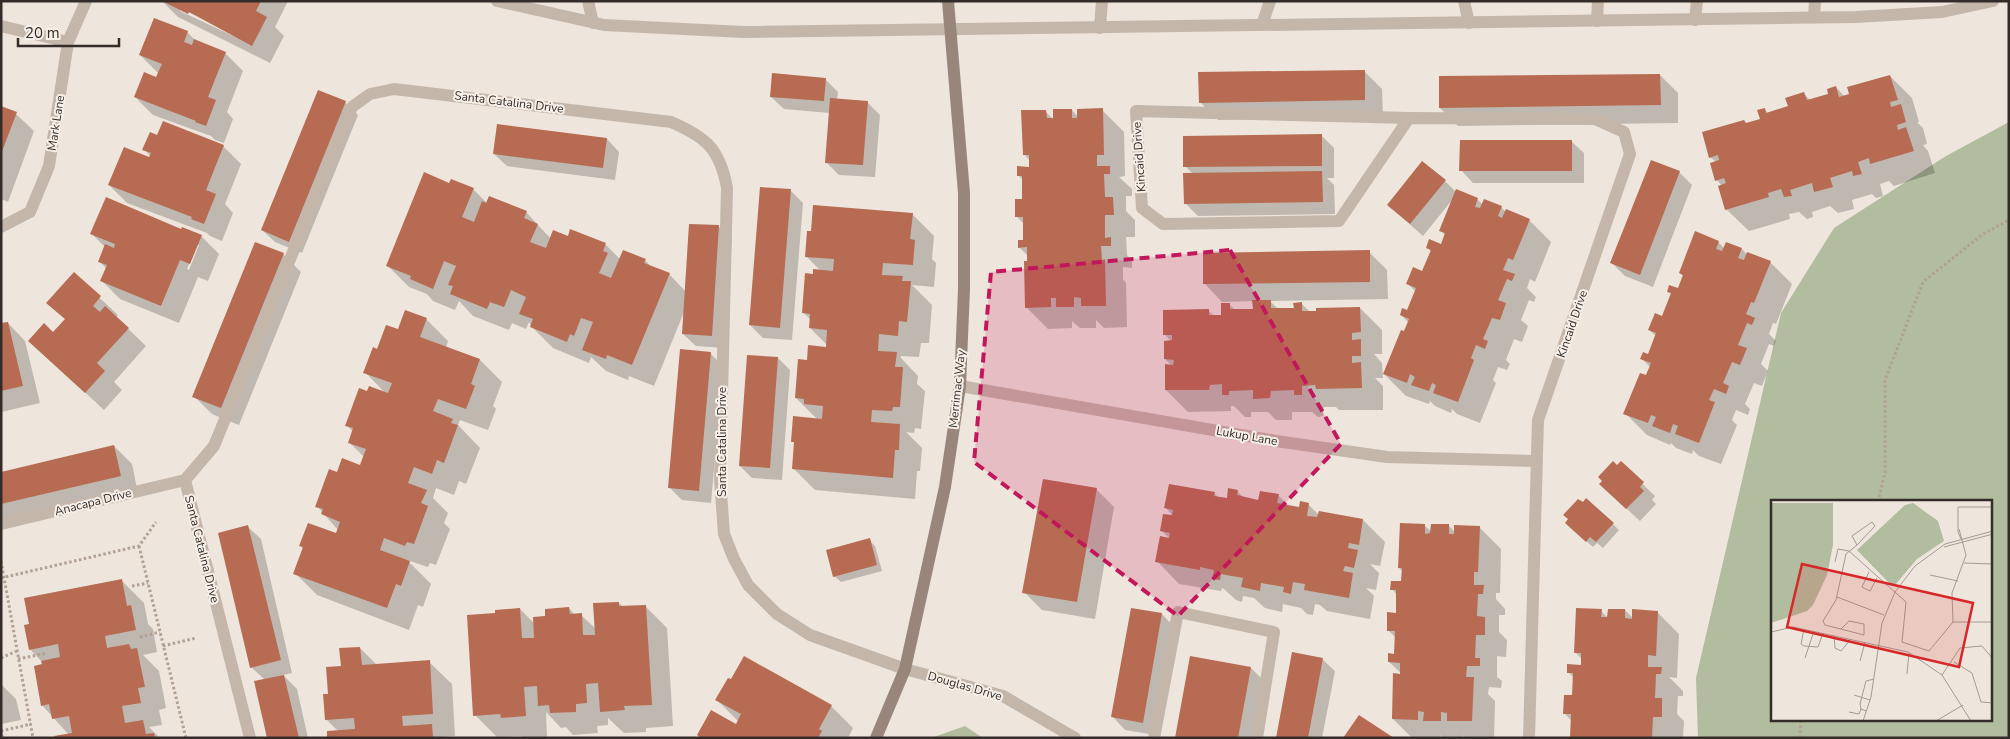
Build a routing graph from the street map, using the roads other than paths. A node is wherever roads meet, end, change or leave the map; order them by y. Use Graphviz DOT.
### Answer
graph roads {
  1 [pos="86,1"];
  2 [pos="497,1"];
  3 [pos="588,1"];
  4 [pos="948,1"];
  5 [pos="1102,1"];
  6 [pos="1270,1"];
  7 [pos="1464,1"];
  8 [pos="1598,1"];
  9 [pos="1697,1"];
  10 [pos="1815,1"];
  11 [pos="1993,1"];
  12 [pos="1814,17"];
  13 [pos="1694,20"];
  14 [pos="1597,21"];
  15 [pos="1469,22"];
  16 [pos="593,23"];
  17 [pos="1,26"];
  18 [pos="1262,26"];
  19 [pos="1100,28"];
  20 [pos="950,30"];
  21 [pos="68,42"];
  22 [pos="1409,118"];
  23 [pos="1,227"];
  24 [pos="960,386"];
  25 [pos="1537,460"];
  26 [pos="185,480"];
  27 [pos="1,524"];
  28 [pos="905,668"];
  29 [pos="250,738"];
  30 [pos="876,738"];
  31 [pos="1075,738"];
  32 [pos="1154,738"];
  33 [pos="1257,738"];
  34 [pos="1529,738"];
  1 -- 21 [label="street, Mark Lane"];
  2 -- 16 [label="street"];
  3 -- 16 [label="street"];
  4 -- 20 [label="street, Merrimac Way"];
  5 -- 19 [label="street"];
  6 -- 18 [label="street"];
  7 -- 15 [label="street"];
  8 -- 14 [label="street"];
  9 -- 13 [label="street"];
  10 -- 12 [label="street"];
  11 -- 12 [label="street"];
  12 -- 13 [label="street"];
  13 -- 14 [label="street"];
  14 -- 15 [label="street"];
  15 -- 18 [label="street"];
  16 -- 20 [label="street"];
  17 -- 21 [label="street"];
  18 -- 19 [label="street"];
  19 -- 20 [label="street"];
  20 -- 24 [label="street, Merrimac Way"];
  21 -- 23 [label="street, Mark Lane"];
  22 -- 22 [label="street, Kincaid Drive"];
  22 -- 25 [label="street, Kincaid Drive"];
  24 -- 25 [label="street, Lukup Lane"];
  24 -- 28 [label="street, Merrimac Way"];
  25 -- 34 [label="street, Kincaid Drive"];
  26 -- 27 [label="street, Anacapa Drive"];
  26 -- 28 [label="street, Santa Catalina Drive"];
  26 -- 29 [label="street, Santa Catalina Drive"];
  28 -- 30 [label="street, Merrimac Way"];
  28 -- 31 [label="street, Douglas Drive"];
  32 -- 33 [label="street"];
}
